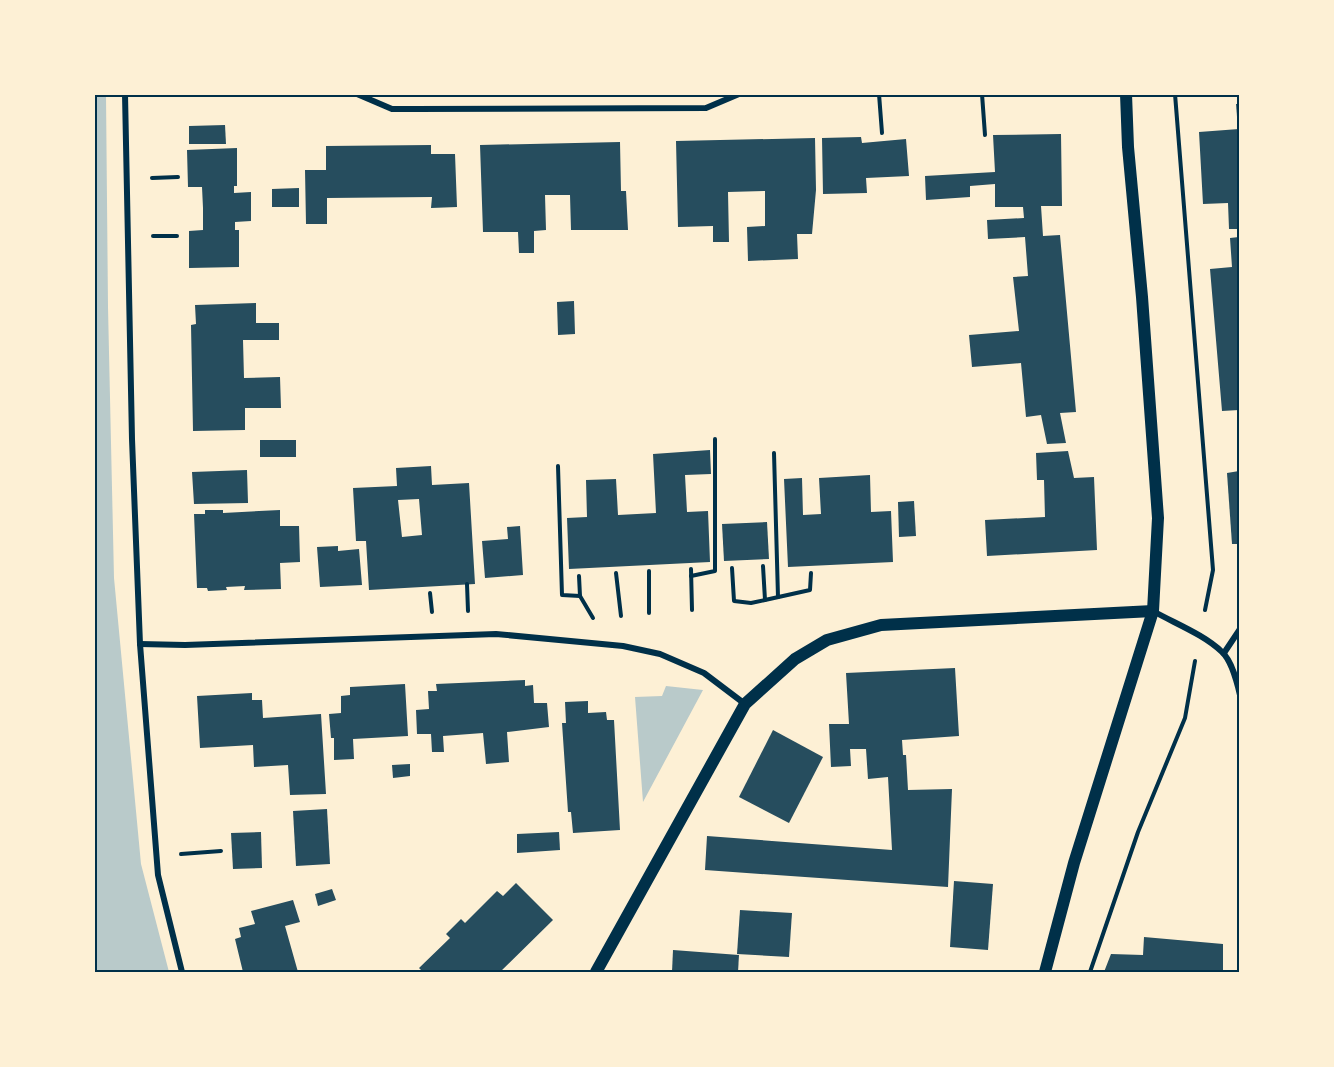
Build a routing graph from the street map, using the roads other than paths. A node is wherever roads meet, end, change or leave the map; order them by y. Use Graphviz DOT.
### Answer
graph roads {
  1 [pos="125,94"];
  2 [pos="357,94"];
  3 [pos="739,94"];
  4 [pos="1126,94"];
  5 [pos="1153,611"];
  6 [pos="1239,629"];
  7 [pos="140,644"];
  8 [pos="1224,653"];
  9 [pos="1239,695"];
  10 [pos="745,704"];
  11 [pos="182,972"];
  12 [pos="596,972"];
  13 [pos="1045,972"];
  1 -- 7 [label="street"];
  2 -- 3 [label="street"];
  4 -- 5 [label="main road"];
  5 -- 8 [label="street"];
  5 -- 10 [label="main road"];
  5 -- 13 [label="main road"];
  6 -- 8 [label="street"];
  7 -- 10 [label="street"];
  7 -- 11 [label="street"];
  8 -- 9 [label="street"];
  10 -- 12 [label="main road"];
}
